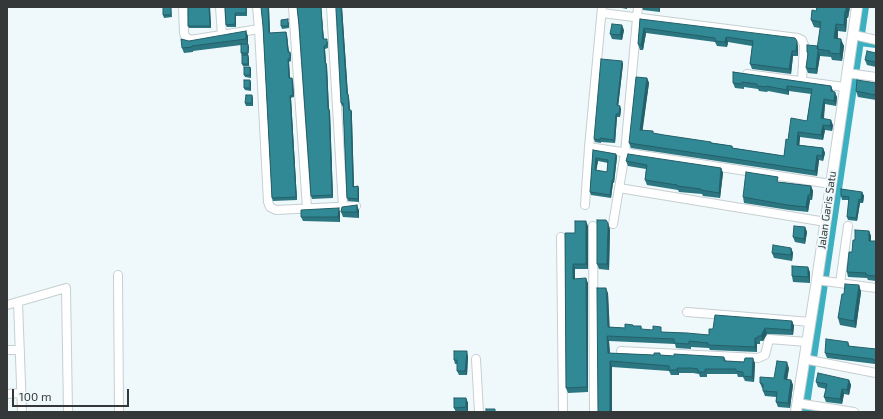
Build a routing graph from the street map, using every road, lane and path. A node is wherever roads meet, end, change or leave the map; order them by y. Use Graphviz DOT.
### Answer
graph roads {
  1 [pos="183,7"];
  2 [pos="220,7"];
  3 [pos="257,7"];
  4 [pos="293,7"];
  5 [pos="331,7"];
  6 [pos="638,7"];
  7 [pos="857,7"];
  8 [pos="602,10"];
  9 [pos="637,18"];
  10 [pos="259,29"];
  11 [pos="222,35"];
  12 [pos="856,36"];
  13 [pos="873,40"];
  14 [pos="849,73"];
  15 [pos="746,74"];
  16 [pos="876,77"];
  17 [pos="802,80"];
  18 [pos="844,87"];
  19 [pos="589,147"];
  20 [pos="625,153"];
  21 [pos="831,184"];
  22 [pos="619,188"];
  23 [pos="585,205"];
  24 [pos="356,206"];
  25 [pos="343,207"];
  26 [pos="307,208"];
  27 [pos="826,222"];
  28 [pos="613,224"];
  29 [pos="593,226"];
  30 [pos="848,226"];
  31 [pos="561,237"];
  32 [pos="118,275"];
  33 [pos="819,280"];
  34 [pos="837,282"];
  35 [pos="876,288"];
  36 [pos="18,302"];
  37 [pos="7,305"];
  38 [pos="687,312"];
  39 [pos="811,322"];
  40 [pos="807,342"];
  41 [pos="7,350"];
  42 [pos="20,350"];
  43 [pos="620,351"];
  44 [pos="476,359"];
  45 [pos="807,360"];
  46 [pos="876,373"];
  47 [pos="21,393"];
  48 [pos="7,394"];
  49 [pos="798,406"];
  50 [pos="22,412"];
  51 [pos="68,412"];
  52 [pos="119,412"];
  53 [pos="479,412"];
  54 [pos="563,412"];
  55 [pos="594,412"];
  56 [pos="854,412"];
  1 -- 11 [label="street"];
  2 -- 11 [label="street"];
  3 -- 10 [label="street"];
  4 -- 26 [label="street"];
  5 -- 25 [label="street"];
  6 -- 9 [label="street"];
  7 -- 12 [label="street, Jalan Garis Satu"];
  8 -- 9 [label="street"];
  8 -- 19 [label="street"];
  9 -- 17 [label="street"];
  9 -- 20 [label="street"];
  10 -- 11 [label="street"];
  10 -- 26 [label="street"];
  12 -- 13 [label="street"];
  12 -- 14 [label="street, Jalan Garis Satu"];
  14 -- 16 [label="street"];
  14 -- 18 [label="street, Jalan Garis Satu"];
  15 -- 17 [label="street"];
  17 -- 18 [label="street"];
  18 -- 21 [label="street, Jalan Garis Satu"];
  19 -- 20 [label="street"];
  19 -- 23 [label="street"];
  20 -- 21 [label="street"];
  20 -- 22 [label="street"];
  21 -- 27 [label="street, Jalan Garis Satu"];
  22 -- 27 [label="street"];
  22 -- 28 [label="street"];
  24 -- 25 [label="street"];
  25 -- 26 [label="street"];
  27 -- 33 [label="street, Jalan Garis Satu"];
  29 -- 55 [label="street"];
  30 -- 34 [label="street"];
  31 -- 54 [label="street"];
  32 -- 52 [label="street"];
  33 -- 34 [label="street"];
  33 -- 39 [label="street, Jalan Garis Satu"];
  34 -- 35 [label="street"];
  36 -- 37 [label="street"];
  36 -- 42 [label="street"];
  36 -- 51 [label="street"];
  38 -- 39 [label="street"];
  39 -- 40 [label="street, Jalan Garis Satu"];
  40 -- 43 [label="street"];
  40 -- 45 [label="street, Jalan Garis Satu"];
  41 -- 42 [label="street"];
  42 -- 47 [label="street"];
  44 -- 53 [label="street"];
  45 -- 46 [label="street"];
  45 -- 49 [label="street, Jalan Garis Satu"];
  47 -- 48 [label="street"];
  47 -- 50 [label="street"];
  49 -- 56 [label="street"];
}
